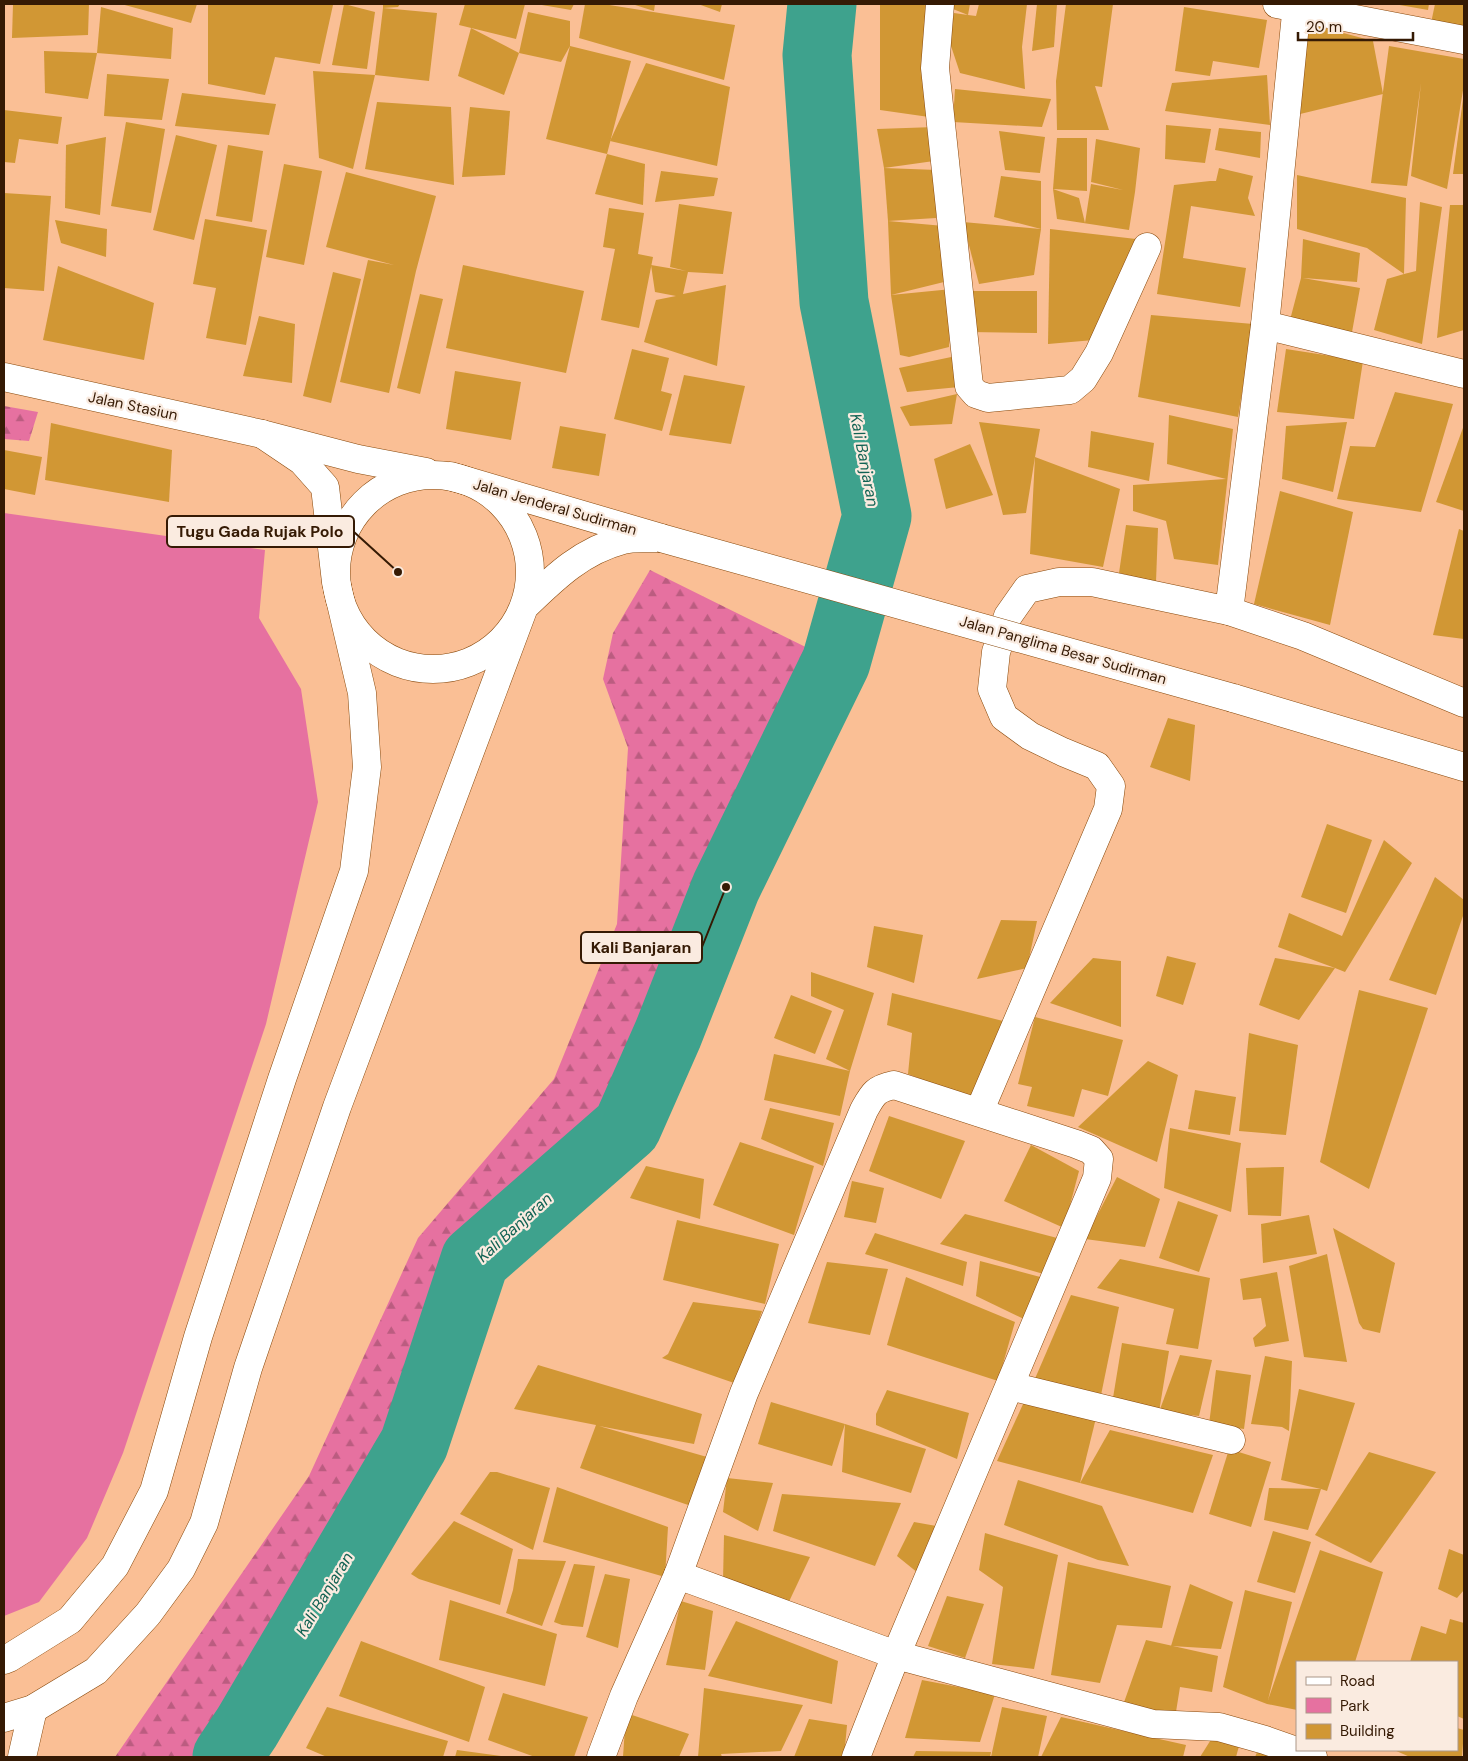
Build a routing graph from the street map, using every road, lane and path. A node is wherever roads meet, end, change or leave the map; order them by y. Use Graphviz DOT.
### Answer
graph roads {
  1 [pos="940,4"];
  2 [pos="1290,5"];
  3 [pos="1464,40"];
  4 [pos="1147,247"];
  5 [pos="1265,325"];
  6 [pos="1464,374"];
  7 [pos="4,377"];
  8 [pos="262,434"];
  9 [pos="450,476"];
  10 [pos="661,538"];
  11 [pos="336,582"];
  12 [pos="524,607"];
  13 [pos="1229,611"];
  14 [pos="1464,703"];
  15 [pos="1464,768"];
  16 [pos="979,1112"];
  17 [pos="1010,1386"];
  18 [pos="1231,1440"];
  19 [pos="678,1575"];
  20 [pos="896,1655"];
  21 [pos="4,1660"];
  22 [pos="33,1709"];
  23 [pos="4,1718"];
  24 [pos="1296,1751"];
  25 [pos="1296,1751"];
  26 [pos="22,1757"];
  27 [pos="601,1757"];
  28 [pos="856,1757"];
  29 [pos="1313,1757"];
  1 -- 4 [label="street"];
  2 -- 3 [label="street"];
  2 -- 5 [label="street"];
  5 -- 6 [label="street"];
  5 -- 13 [label="street"];
  7 -- 8 [label="street, Jalan Stasiun"];
  8 -- 9 [label="street, Jalan Stasiun"];
  8 -- 11 [label="street, Jalan Stasiun"];
  9 -- 10 [label="street, Jalan Jenderal Sudirman"];
  9 -- 11 [label="street"];
  9 -- 12 [label="street"];
  10 -- 12 [label="street"];
  10 -- 15 [label="street, Jalan Panglima Besar Sudirman, bridge"];
  11 -- 12 [label="street"];
  11 -- 21 [label="street"];
  12 -- 22 [label="street"];
  13 -- 14 [label="street"];
  13 -- 16 [label="street"];
  16 -- 17 [label="street"];
  16 -- 19 [label="street"];
  17 -- 18 [label="street"];
  17 -- 20 [label="street"];
  19 -- 20 [label="street"];
  19 -- 27 [label="street"];
  20 -- 24 [label="street"];
  20 -- 28 [label="street"];
  22 -- 23 [label="street"];
  22 -- 26 [label="street"];
  25 -- 29 [label="street"];
}
